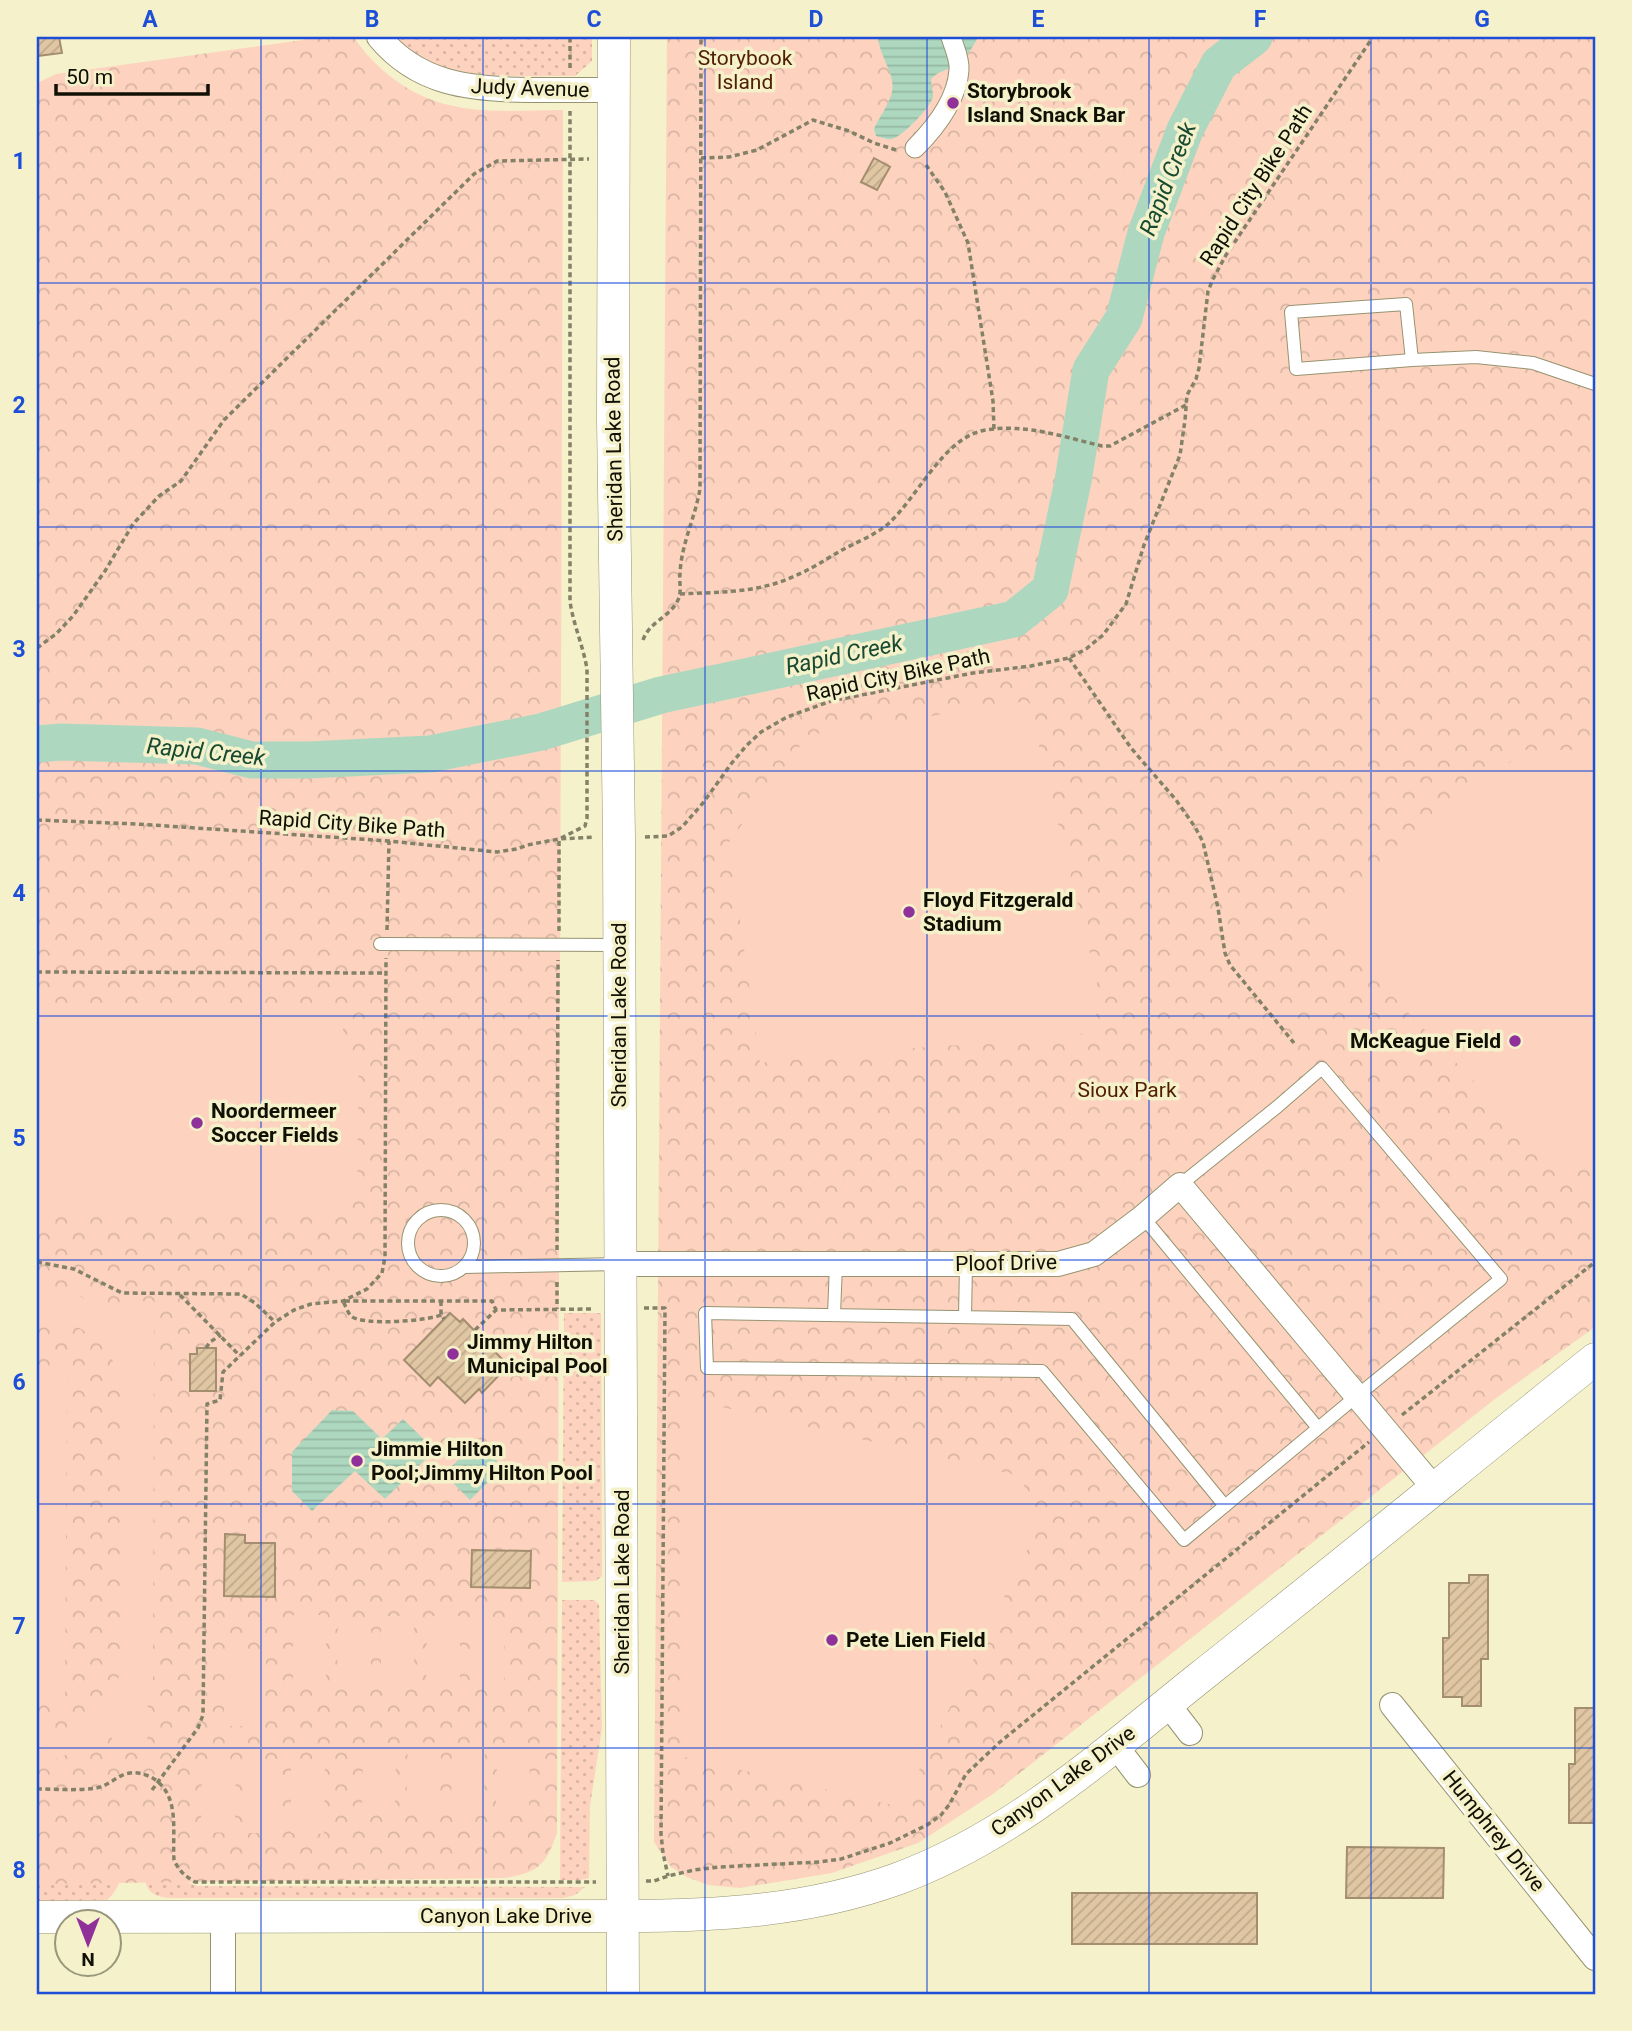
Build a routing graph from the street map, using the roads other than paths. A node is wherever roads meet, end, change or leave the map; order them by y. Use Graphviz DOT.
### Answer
graph roads {
  1 [pos="379,37"];
  2 [pos="614,37"];
  3 [pos="951,37"];
  4 [pos="614,90"];
  5 [pos="915,148"];
  6 [pos="1412,360"];
  7 [pos="1595,384"];
  8 [pos="383,944"];
  9 [pos="619,945"];
  10 [pos="1180,1185"];
  11 [pos="1143,1217"];
  12 [pos="620,1264"];
  13 [pos="836,1264"];
  14 [pos="966,1264"];
  15 [pos="464,1267"];
  16 [pos="834,1315"];
  17 [pos="965,1317"];
  18 [pos="1595,1360"];
  19 [pos="1358,1395"];
  20 [pos="1318,1428"];
  21 [pos="1434,1488"];
  22 [pos="1225,1506"];
  23 [pos="1167,1703"];
  24 [pos="1392,1704"];
  25 [pos="1190,1733"];
  26 [pos="1115,1745"];
  27 [pos="1138,1775"];
  28 [pos="223,1916"];
  29 [pos="623,1916"];
  30 [pos="37,1917"];
  31 [pos="1595,1958"];
  32 [pos="223,1994"];
  33 [pos="624,1994"];
  1 -- 4 [label="street, Judy Avenue"];
  2 -- 4 [label="street, Sheridan Lake Road"];
  3 -- 5 [label="street"];
  4 -- 9 [label="street, Sheridan Lake Road"];
  6 -- 6 [label="lane"];
  6 -- 7 [label="lane"];
  8 -- 9 [label="lane"];
  9 -- 12 [label="street, Sheridan Lake Road"];
  10 -- 11 [label="street, Ploof Drive"];
  10 -- 19 [label="street"];
  10 -- 19 [label="lane"];
  11 -- 14 [label="street, Ploof Drive"];
  11 -- 20 [label="lane"];
  12 -- 13 [label="street, Ploof Drive"];
  12 -- 15 [label="lane"];
  12 -- 29 [label="street, Sheridan Lake Road"];
  13 -- 14 [label="street, Ploof Drive"];
  13 -- 16 [label="lane"];
  14 -- 17 [label="lane"];
  15 -- 15 [label="lane"];
  16 -- 17 [label="lane"];
  16 -- 22 [label="lane"];
  17 -- 22 [label="lane"];
  18 -- 21 [label="street, Canyon Lake Drive"];
  19 -- 20 [label="lane"];
  19 -- 21 [label="street"];
  20 -- 22 [label="lane"];
  21 -- 23 [label="street, Canyon Lake Drive"];
  23 -- 25 [label="street"];
  23 -- 26 [label="street, Canyon Lake Drive"];
  24 -- 31 [label="street, Humphrey Drive"];
  26 -- 27 [label="street"];
  26 -- 29 [label="street, Canyon Lake Drive"];
  28 -- 29 [label="street, Canyon Lake Drive"];
  28 -- 30 [label="street, Canyon Lake Drive"];
  28 -- 32 [label="street"];
  29 -- 33 [label="street, Sheridan Lake Road"];
}
